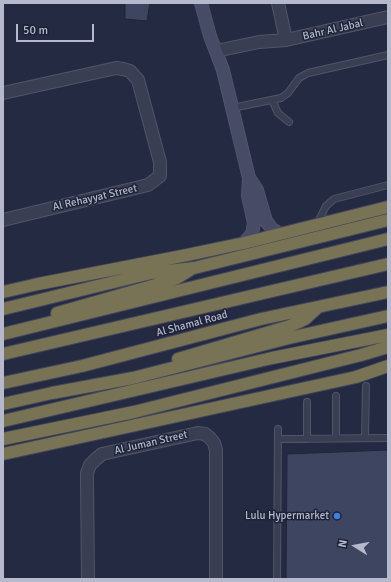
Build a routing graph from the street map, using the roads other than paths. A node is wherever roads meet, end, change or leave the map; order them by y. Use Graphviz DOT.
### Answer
graph roads {
  1 [pos="201,3"];
  2 [pos="278,3"];
  3 [pos="388,17"];
  4 [pos="282,41"];
  5 [pos="218,55"];
  6 [pos="388,55"];
  7 [pos="3,93"];
  8 [pos="272,100"];
  9 [pos="232,108"];
  10 [pos="289,122"];
  11 [pos="249,178"];
  12 [pos="388,185"];
  13 [pos="388,207"];
  14 [pos="3,220"];
  15 [pos="388,220"];
  16 [pos="317,224"];
  17 [pos="280,234"];
  18 [pos="388,239"];
  19 [pos="244,243"];
  20 [pos="388,264"];
  21 [pos="194,268"];
  22 [pos="3,292"];
  23 [pos="388,292"];
  24 [pos="317,308"];
  25 [pos="3,309"];
  26 [pos="388,316"];
  27 [pos="358,323"];
  28 [pos="18,330"];
  29 [pos="3,334"];
  30 [pos="388,335"];
  31 [pos="388,347"];
  32 [pos="3,354"];
  33 [pos="272,358"];
  34 [pos="388,366"];
  35 [pos="3,383"];
  36 [pos="103,383"];
  37 [pos="366,386"];
  38 [pos="336,396"];
  39 [pos="307,402"];
  40 [pos="3,404"];
  41 [pos="3,421"];
  42 [pos="278,429"];
  43 [pos="336,438"];
  44 [pos="366,438"];
  45 [pos="388,438"];
  46 [pos="3,439"];
  47 [pos="278,439"];
  48 [pos="307,439"];
  49 [pos="3,454"];
  50 [pos="88,579"];
  51 [pos="216,579"];
  52 [pos="277,579"];
  1 -- 5 [label="street"];
  2 -- 4 [label="street"];
  3 -- 4 [label="street, Bahr Al Jabal"];
  4 -- 5 [label="street, Bahr Al Jabal"];
  5 -- 9 [label="street"];
  6 -- 8 [label="lane"];
  7 -- 14 [label="street, Al Rehayyat Street"];
  8 -- 9 [label="lane"];
  8 -- 10 [label="lane"];
  9 -- 11 [label="street"];
  11 -- 17 [label="street"];
  11 -- 19 [label="street"];
  12 -- 16 [label="lane"];
  13 -- 16 [label="highway"];
  15 -- 21 [label="highway"];
  16 -- 17 [label="highway"];
  17 -- 19 [label="highway"];
  18 -- 28 [label="highway"];
  19 -- 22 [label="highway"];
  20 -- 32 [label="highway, Al Shamal Road"];
  21 -- 25 [label="highway"];
  21 -- 28 [label="highway"];
  23 -- 24 [label="highway, Al Shamal Road"];
  24 -- 35 [label="highway, Al Shamal Road"];
  24 -- 36 [label="highway"];
  26 -- 27 [label="highway"];
  27 -- 33 [label="highway"];
  27 -- 36 [label="highway"];
  28 -- 29 [label="highway"];
  30 -- 33 [label="highway"];
  31 -- 46 [label="highway"];
  33 -- 41 [label="highway"];
  34 -- 49 [label="highway"];
  36 -- 40 [label="highway"];
  37 -- 44 [label="lane"];
  38 -- 43 [label="lane"];
  39 -- 48 [label="lane"];
  42 -- 47 [label="lane"];
  43 -- 44 [label="lane"];
  43 -- 48 [label="lane"];
  44 -- 45 [label="lane"];
  47 -- 48 [label="lane"];
  47 -- 52 [label="lane"];
  50 -- 51 [label="street, Al Juman Street"];
}
